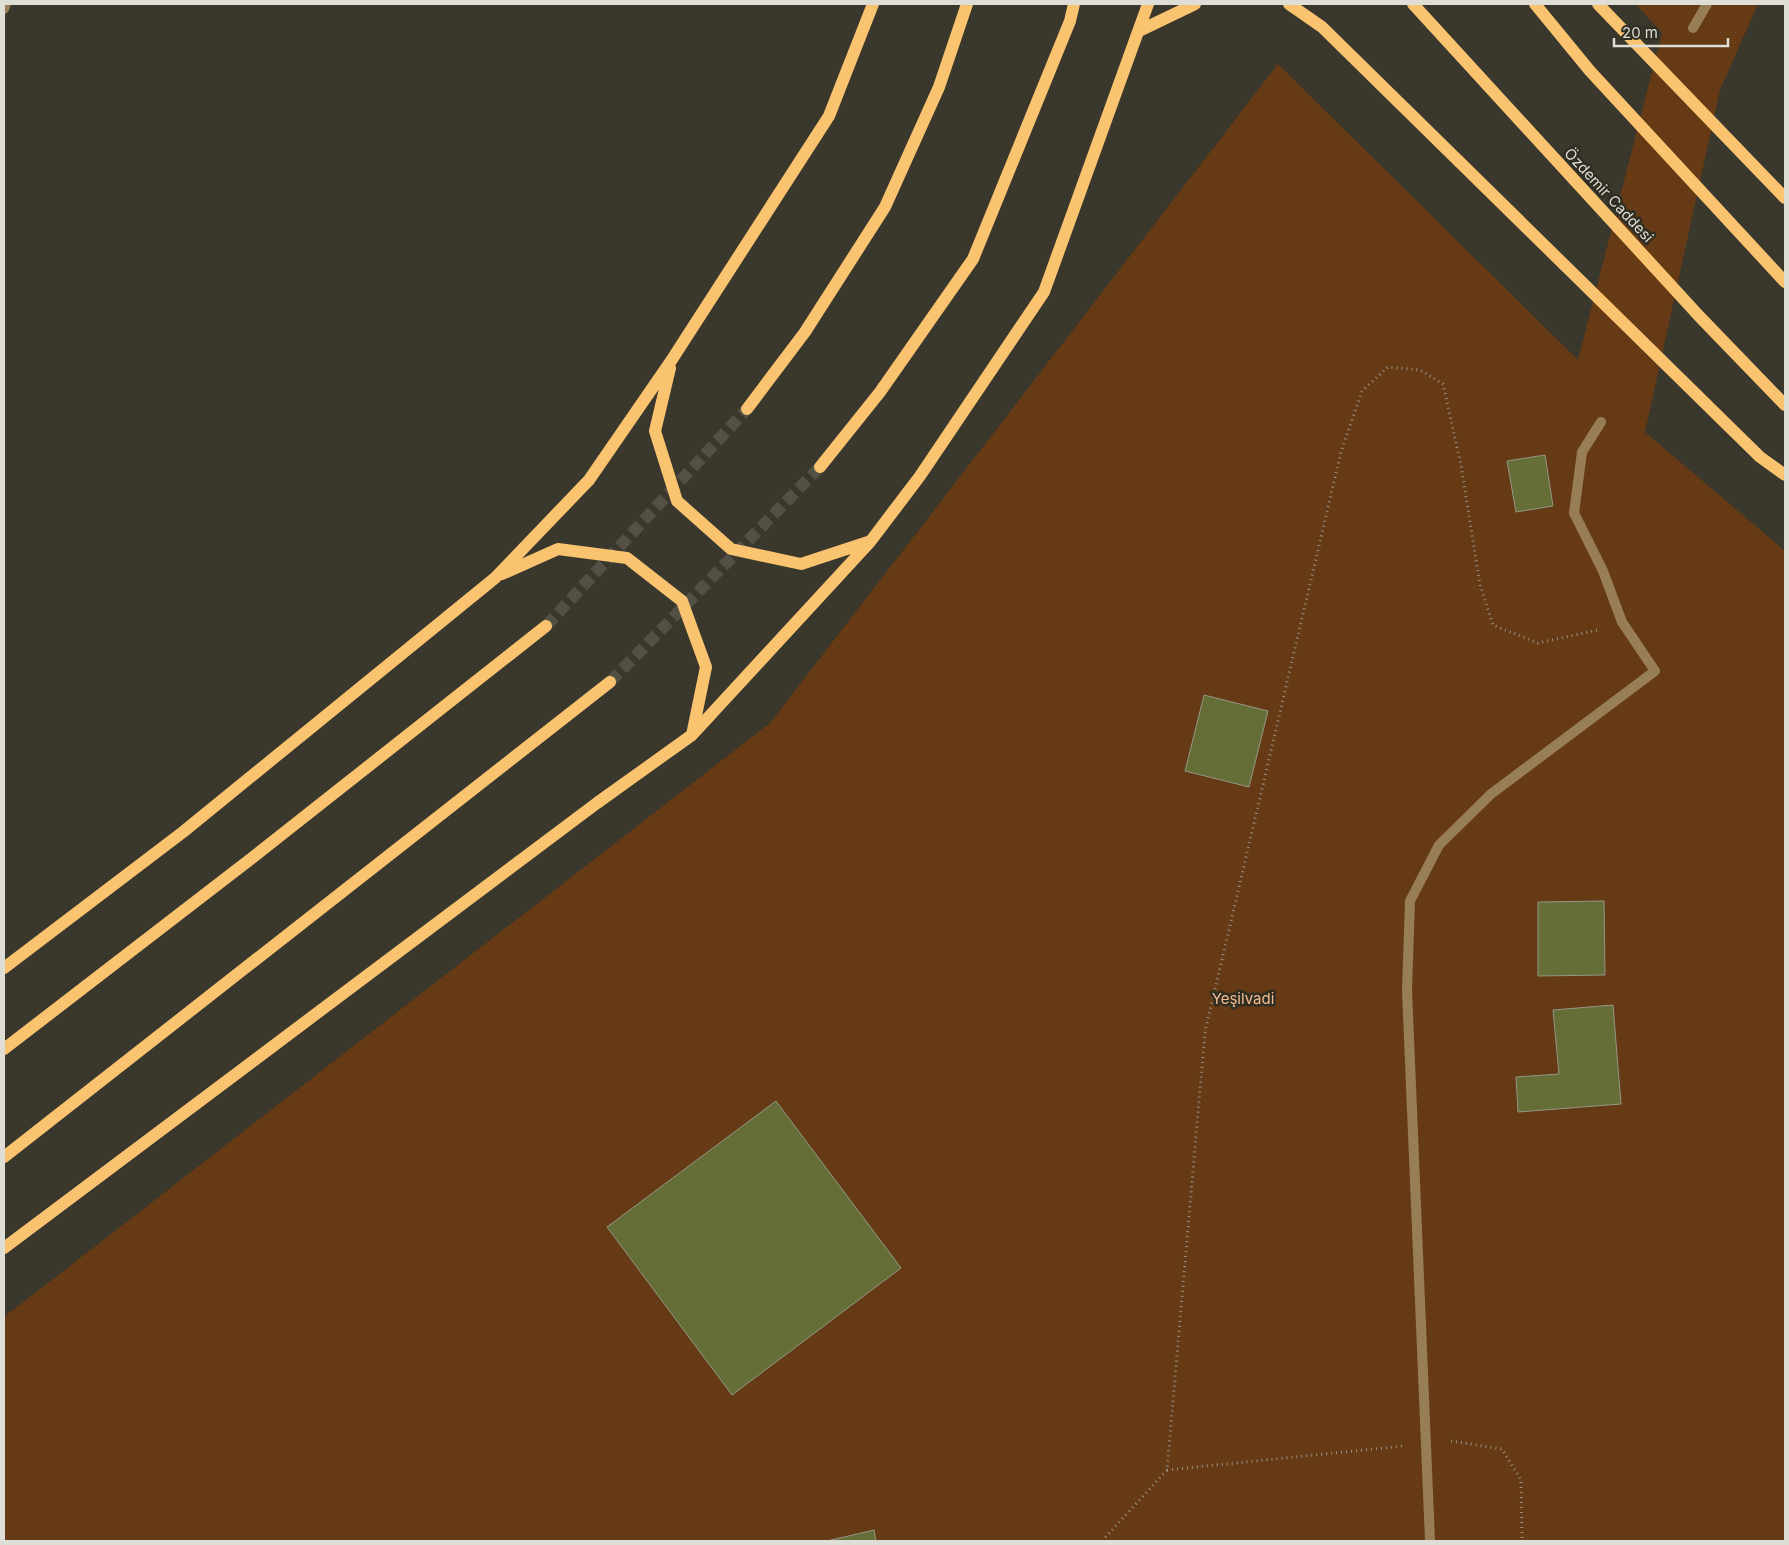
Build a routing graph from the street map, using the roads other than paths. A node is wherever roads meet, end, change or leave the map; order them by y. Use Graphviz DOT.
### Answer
graph roads {
  1 [pos="6,4"];
  2 [pos="873,4"];
  3 [pos="967,4"];
  4 [pos="1074,4"];
  5 [pos="1148,4"];
  6 [pos="1195,4"];
  7 [pos="1289,4"];
  8 [pos="1413,4"];
  9 [pos="1535,4"];
  10 [pos="1598,4"];
  11 [pos="1707,4"];
  12 [pos="4,9"];
  13 [pos="1693,28"];
  14 [pos="1139,31"];
  15 [pos="1785,198"];
  16 [pos="1785,282"];
  17 [pos="671,361"];
  18 [pos="1785,405"];
  19 [pos="747,409"];
  20 [pos="1601,422"];
  21 [pos="820,467"];
  22 [pos="1785,475"];
  23 [pos="870,542"];
  24 [pos="495,578"];
  25 [pos="546,626"];
  26 [pos="610,682"];
  27 [pos="692,735"];
  28 [pos="4,968"];
  29 [pos="4,1049"];
  30 [pos="4,1156"];
  31 [pos="4,1248"];
  32 [pos="1430,1541"];
  1 -- 12 [label="street"];
  2 -- 17 [label="main road"];
  3 -- 19 [label="main road"];
  4 -- 21 [label="main road"];
  5 -- 14 [label="main road"];
  6 -- 14 [label="main road"];
  7 -- 22 [label="main road"];
  8 -- 18 [label="main road, Özdemir Caddesi"];
  9 -- 16 [label="main road"];
  10 -- 15 [label="main road"];
  11 -- 13 [label="street"];
  14 -- 23 [label="main road"];
  17 -- 23 [label="main road"];
  17 -- 24 [label="main road"];
  20 -- 32 [label="street"];
  23 -- 27 [label="main road"];
  24 -- 27 [label="main road"];
  24 -- 28 [label="main road"];
  25 -- 29 [label="main road"];
  26 -- 30 [label="main road"];
  27 -- 31 [label="main road"];
}
